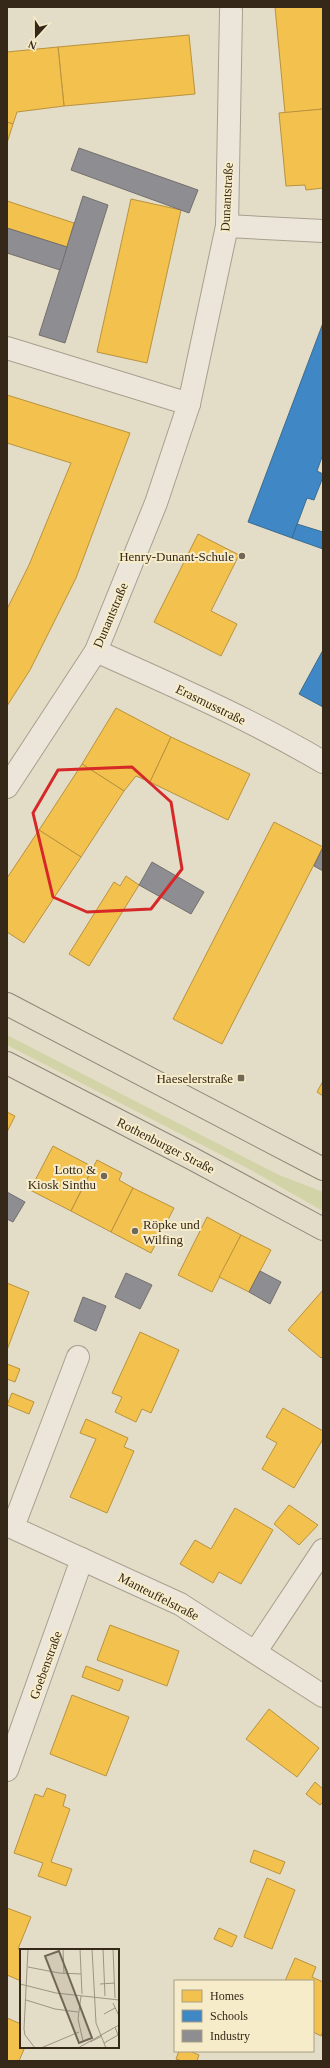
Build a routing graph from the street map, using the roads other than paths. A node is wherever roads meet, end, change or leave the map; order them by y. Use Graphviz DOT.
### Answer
graph roads {
  1 [pos="231,11"];
  2 [pos="227,226"];
  3 [pos="323,231"];
  4 [pos="7,348"];
  5 [pos="189,404"];
  6 [pos="96,651"];
  7 [pos="323,762"];
  8 [pos="7,787"];
  9 [pos="7,1004"];
  10 [pos="7,1063"];
  11 [pos="323,1169"];
  12 [pos="323,1229"];
  13 [pos="78,1357"];
  14 [pos="10,1526"];
  15 [pos="323,1550"];
  16 [pos="82,1559"];
  17 [pos="256,1651"];
  18 [pos="323,1696"];
  19 [pos="7,1770"];
  1 -- 2 [label="street, Dunantstraße"];
  2 -- 3 [label="street"];
  2 -- 5 [label="street, Dunantstraße"];
  4 -- 5 [label="street"];
  5 -- 6 [label="street, Dunantstraße"];
  6 -- 7 [label="street, Erasmusstraße"];
  6 -- 8 [label="street, Dunantstraße"];
  9 -- 11 [label="main road"];
  10 -- 12 [label="main road, Rothenburger Straße"];
  13 -- 14 [label="street"];
  14 -- 16 [label="street, Manteuffelstraße"];
  15 -- 17 [label="street"];
  16 -- 17 [label="street, Manteuffelstraße"];
  16 -- 19 [label="street, Goebenstraße"];
  17 -- 18 [label="street, Manteuffelstraße"];
}
